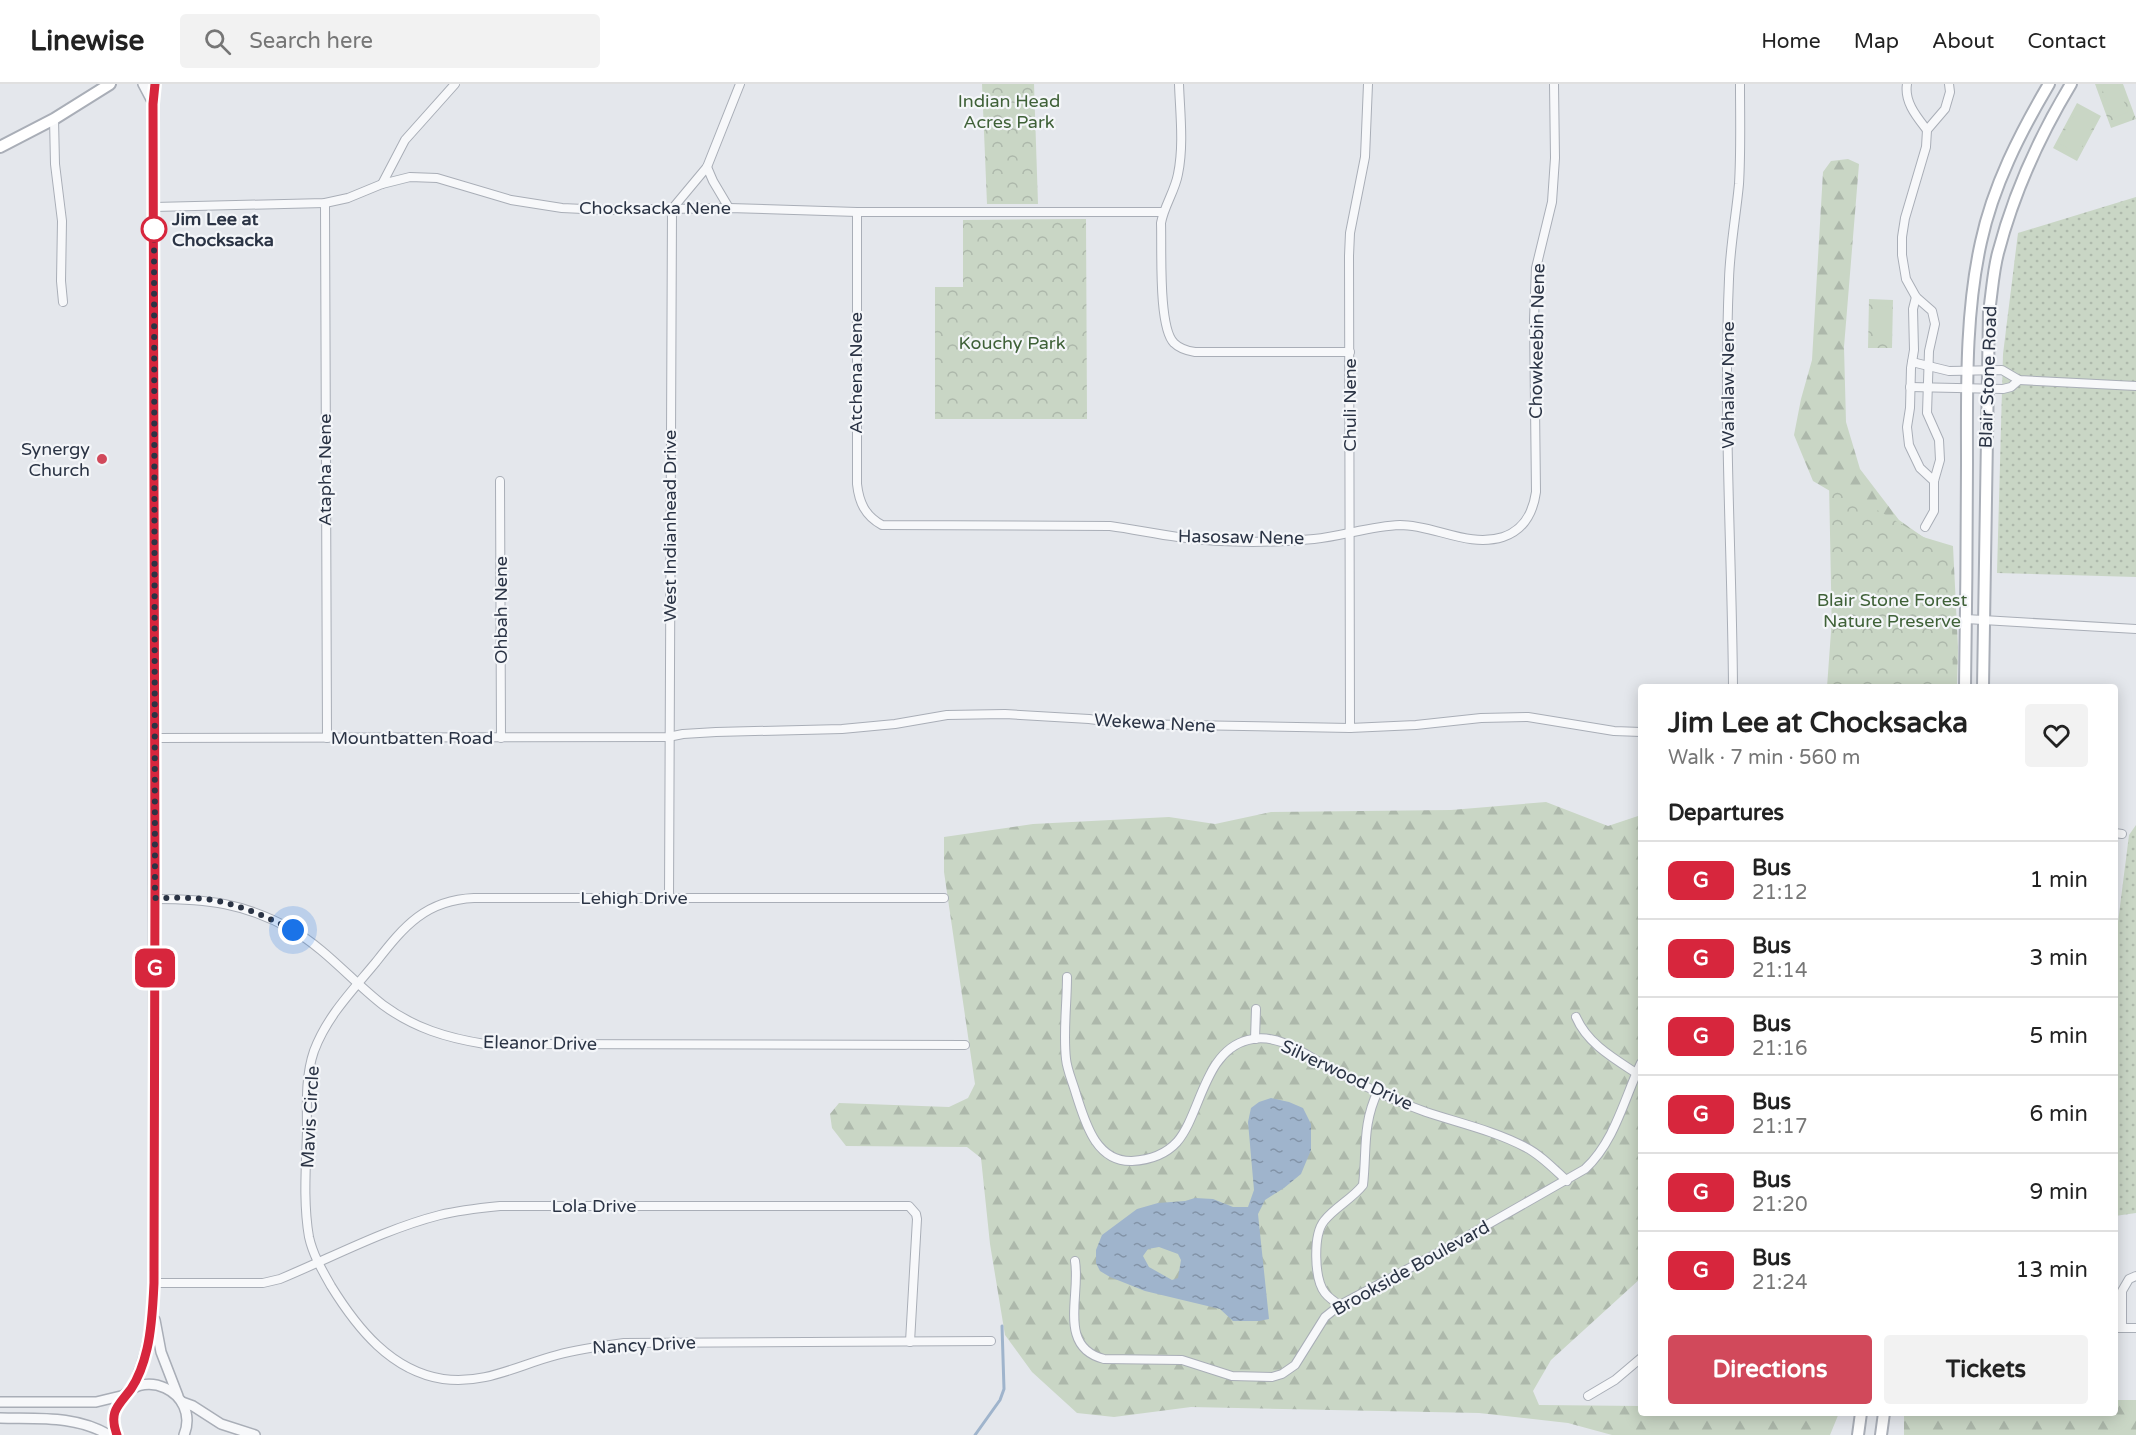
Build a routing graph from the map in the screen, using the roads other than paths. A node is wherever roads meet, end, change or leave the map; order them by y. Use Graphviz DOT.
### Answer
graph roads {
  1 [pos="110,84"];
  2 [pos="143,84"];
  3 [pos="155,84"];
  4 [pos="455,84"];
  5 [pos="740,84"];
  6 [pos="1179,84"];
  7 [pos="1368,84"];
  8 [pos="1554,84"];
  9 [pos="1740,84"];
  10 [pos="1907,84"];
  11 [pos="1949,84"];
  12 [pos="2049,84"];
  13 [pos="2072,84"];
  14 [pos="153,104"];
  15 [pos="54,119"];
  16 [pos="1927,130"];
  17 [pos="0,147"];
  18 [pos="707,167"];
  19 [pos="382,184"];
  20 [pos="326,203"];
  21 [pos="154,207"];
  22 [pos="729,208"];
  23 [pos="672,209"];
  24 [pos="857,212"];
  25 [pos="1163,212"];
  26 [pos="1917,297"];
  27 [pos="63,302"];
  28 [pos="1350,352"];
  29 [pos="1912,362"];
  30 [pos="1929,366"];
  31 [pos="1968,370"];
  32 [pos="1987,370"];
  33 [pos="2019,380"];
  34 [pos="2136,386"];
  35 [pos="1910,387"];
  36 [pos="1928,387"];
  37 [pos="1968,388"];
  38 [pos="1987,388"];
  39 [pos="500,481"];
  40 [pos="1934,481"];
  41 [pos="1536,492"];
  42 [pos="882,525"];
  43 [pos="1925,527"];
  44 [pos="1351,534"];
  45 [pos="1966,619"];
  46 [pos="1984,619"];
  47 [pos="2136,629"];
  48 [pos="1733,684"];
  49 [pos="1965,684"];
  50 [pos="1983,684"];
  51 [pos="1350,728"];
  52 [pos="1638,732"];
  53 [pos="668,737"];
  54 [pos="155,738"];
  55 [pos="327,738"];
  56 [pos="501,738"];
  57 [pos="155,898"];
  58 [pos="669,898"];
  59 [pos="944,898"];
  60 [pos="1067,977"];
  61 [pos="359,983"];
  62 [pos="1256,1009"];
  63 [pos="1576,1017"];
  64 [pos="1255,1039"];
  65 [pos="965,1045"];
  66 [pos="1638,1069"];
  67 [pos="1636,1073"];
  68 [pos="1378,1091"];
  69 [pos="1567,1181"];
  70 [pos="1075,1261"];
  71 [pos="318,1263"];
  72 [pos="2136,1276"];
  73 [pos="154,1283"];
  74 [pos="1340,1305"];
  75 [pos="153,1306"];
  76 [pos="2118,1328"];
  77 [pos="2136,1328"];
  78 [pos="990,1341"];
  79 [pos="910,1342"];
  80 [pos="1638,1361"];
  81 [pos="127,1393"];
  82 [pos="1588,1396"];
  83 [pos="180,1400"];
  84 [pos="0,1402"];
  85 [pos="1861,1416"];
  86 [pos="1884,1416"];
  87 [pos="0,1418"];
  88 [pos="109,1435"];
  89 [pos="117,1435"];
  90 [pos="184,1435"];
  91 [pos="255,1435"];
  92 [pos="1858,1435"];
  93 [pos="1881,1435"];
  1 -- 15 [label="main road"];
  2 -- 14 [label="street"];
  3 -- 14 [label="street"];
  4 -- 19 [label="street"];
  5 -- 18 [label="street"];
  6 -- 25 [label="street"];
  7 -- 28 [label="street, Chuli Nene"];
  8 -- 41 [label="street, Chowkeebin Nene"];
  9 -- 48 [label="street, Wahalaw Nene"];
  10 -- 16 [label="street"];
  11 -- 16 [label="street"];
  12 -- 31 [label="main road, Blair Stone Road"];
  13 -- 32 [label="main road, Blair Stone Road"];
  14 -- 21 [label="street"];
  15 -- 17 [label="main road"];
  15 -- 27 [label="street"];
  16 -- 26 [label="street"];
  18 -- 22 [label="street"];
  18 -- 23 [label="street"];
  19 -- 20 [label="street, Chocksacka Nene"];
  19 -- 23 [label="street, Chocksacka Nene"];
  20 -- 21 [label="street, Chocksacka Nene"];
  20 -- 55 [label="street, Atapha Nene"];
  21 -- 54 [label="street"];
  22 -- 23 [label="street, Chocksacka Nene"];
  22 -- 24 [label="street, Chocksacka Nene"];
  23 -- 53 [label="street, West Indianhead Drive"];
  24 -- 25 [label="street, Chocksacka Nene"];
  24 -- 42 [label="street, Atchena Nene"];
  25 -- 28 [label="street"];
  26 -- 29 [label="street"];
  26 -- 30 [label="street"];
  28 -- 44 [label="street, Chuli Nene"];
  29 -- 30 [label="street"];
  29 -- 35 [label="street"];
  30 -- 31 [label="street"];
  30 -- 36 [label="street"];
  31 -- 32 [label="street"];
  31 -- 37 [label="main road, Blair Stone Road"];
  32 -- 33 [label="street"];
  32 -- 38 [label="main road, Blair Stone Road"];
  33 -- 34 [label="street"];
  33 -- 38 [label="street"];
  35 -- 36 [label="street"];
  35 -- 40 [label="street"];
  36 -- 37 [label="street"];
  36 -- 40 [label="street"];
  37 -- 38 [label="street"];
  37 -- 45 [label="main road, Blair Stone Road"];
  38 -- 46 [label="main road, Blair Stone Road"];
  39 -- 56 [label="street, Ohbah Nene"];
  40 -- 43 [label="street"];
  41 -- 44 [label="street, Hasosaw Nene"];
  42 -- 44 [label="street, Hasosaw Nene"];
  44 -- 51 [label="street, Chuli Nene"];
  45 -- 46 [label="street"];
  45 -- 49 [label="main road, Blair Stone Road"];
  46 -- 47 [label="street"];
  46 -- 50 [label="main road, Blair Stone Road"];
  51 -- 52 [label="street, Wekewa Nene"];
  51 -- 53 [label="street, Wekewa Nene"];
  53 -- 56 [label="street, Mountbatten Road"];
  53 -- 58 [label="street, West Indianhead Drive"];
  54 -- 55 [label="street, Mountbatten Road"];
  54 -- 57 [label="street"];
  55 -- 56 [label="street, Mountbatten Road"];
  57 -- 61 [label="street, Eleanor Drive"];
  57 -- 73 [label="street"];
  58 -- 59 [label="street, Lehigh Drive"];
  58 -- 61 [label="street, Lehigh Drive"];
  60 -- 64 [label="street, Silverwood Drive"];
  61 -- 65 [label="street, Eleanor Drive"];
  61 -- 71 [label="street, Mavis Circle"];
  62 -- 64 [label="street"];
  63 -- 67 [label="street"];
  64 -- 68 [label="street, Silverwood Drive"];
  66 -- 67 [label="street, Brookside Boulevard"];
  67 -- 69 [label="street, Brookside Boulevard"];
  68 -- 69 [label="street, Silverwood Drive"];
  68 -- 74 [label="street"];
  69 -- 74 [label="street, Brookside Boulevard"];
  70 -- 74 [label="street, Brookside Boulevard"];
  71 -- 73 [label="street, Lola Drive"];
  71 -- 79 [label="street, Nancy Drive"];
  71 -- 79 [label="street, Lola Drive"];
  72 -- 76 [label="street"];
  73 -- 75 [label="street"];
  75 -- 81 [label="street"];
  75 -- 83 [label="street"];
  76 -- 77 [label="street"];
  78 -- 79 [label="street, Nancy Drive"];
  80 -- 82 [label="street"];
  81 -- 83 [label="street"];
  81 -- 84 [label="street"];
  81 -- 89 [label="street"];
  83 -- 90 [label="street"];
  83 -- 91 [label="street"];
  85 -- 92 [label="main road"];
  86 -- 93 [label="main road"];
  87 -- 88 [label="street"];
}
